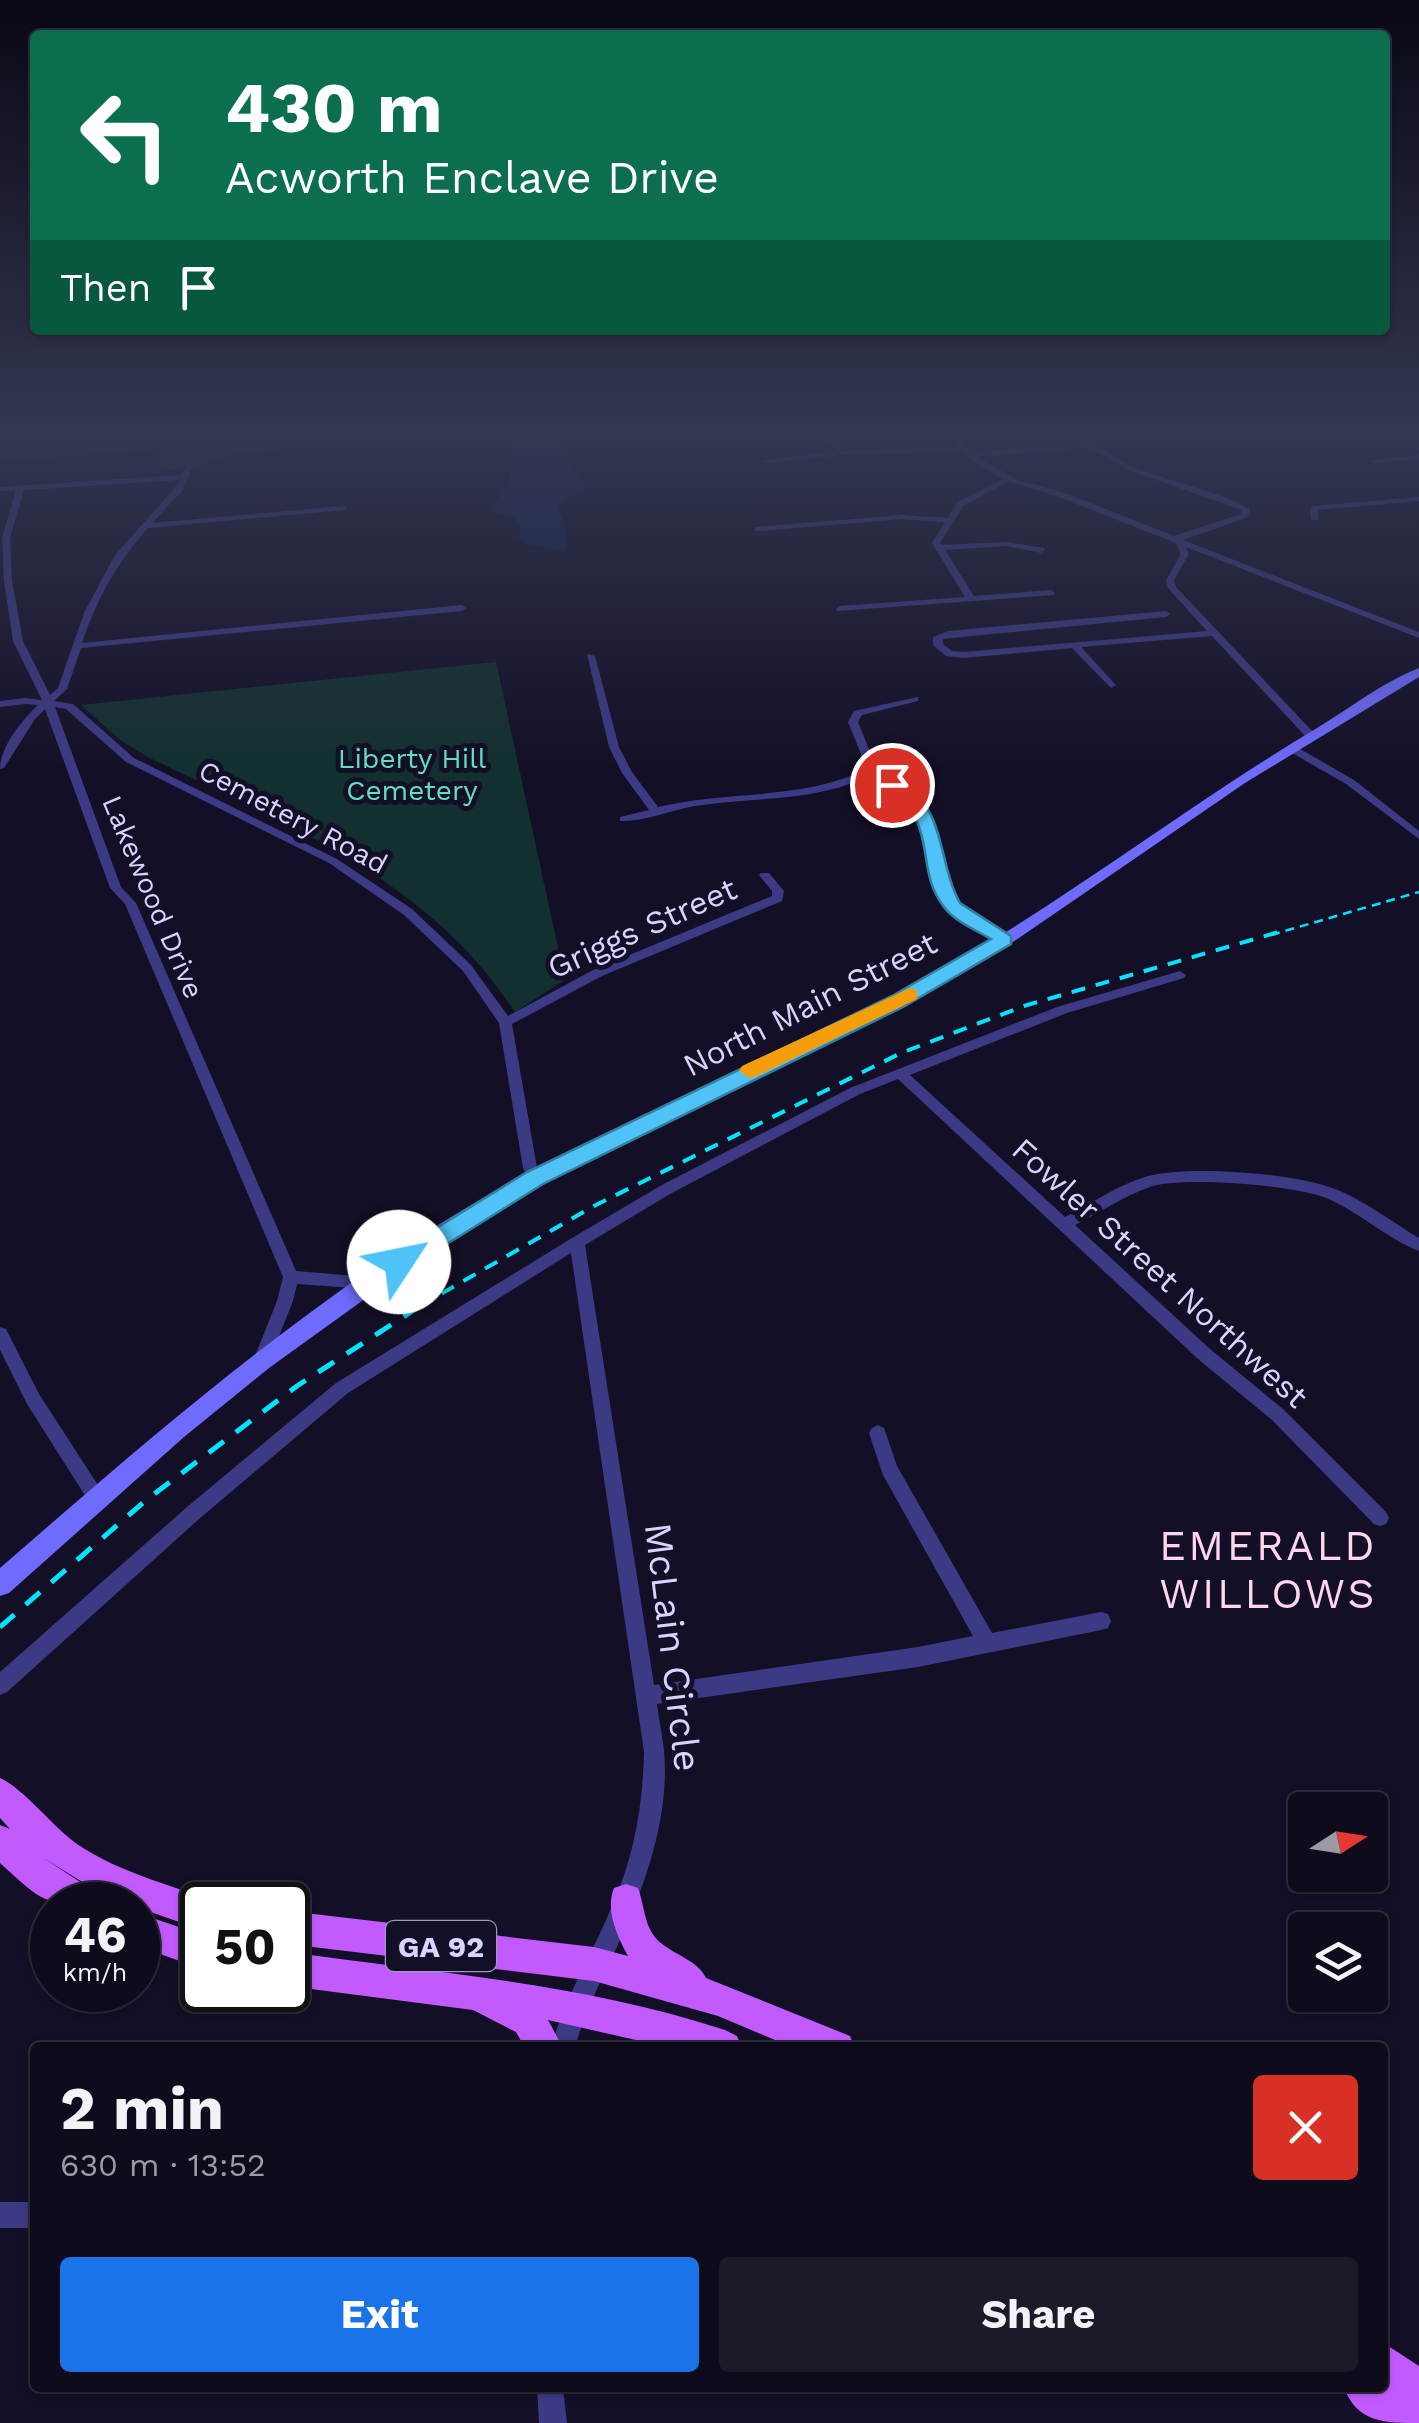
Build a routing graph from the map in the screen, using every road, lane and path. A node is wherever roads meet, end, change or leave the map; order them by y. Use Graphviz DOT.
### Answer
graph roads {
  1 [pos="4,544"];
  2 [pos="130,544"];
  3 [pos="936,544"];
  4 [pos="1006,544"];
  5 [pos="1007,544"];
  6 [pos="1183,545"];
  7 [pos="938,548"];
  8 [pos="1041,550"];
  9 [pos="1051,592"];
  10 [pos="972,599"];
  11 [pos="462,608"];
  12 [pos="840,610"];
  13 [pos="1166,614"];
  14 [pos="1132,618"];
  15 [pos="1214,632"];
  16 [pos="1419,635"];
  17 [pos="1150,638"];
  18 [pos="1074,645"];
  19 [pos="76,646"];
  20 [pos="590,656"];
  21 [pos="1419,672"];
  22 [pos="1111,685"];
  23 [pos="915,699"];
  24 [pos="48,702"];
  25 [pos="0,704"];
  26 [pos="1311,736"];
  27 [pos="1291,748"];
  28 [pos="0,766"];
  29 [pos="864,775"];
  30 [pos="656,812"];
  31 [pos="624,820"];
  32 [pos="1419,836"];
  33 [pos="765,875"];
  34 [pos="1004,940"];
  35 [pos="1180,975"];
  36 [pos="505,1022"];
  37 [pos="899,1072"];
  38 [pos="535,1178"];
  39 [pos="1062,1225"];
  40 [pos="577,1242"];
  41 [pos="1419,1245"];
  42 [pos="290,1277"];
  43 [pos="368,1283"];
  44 [pos="0,1334"];
  45 [pos="261,1361"];
  46 [pos="878,1433"];
  47 [pos="97,1499"];
  48 [pos="1380,1518"];
  49 [pos="0,1584"];
  50 [pos="1101,1621"];
  51 [pos="988,1644"];
  52 [pos="0,1685"];
  53 [pos="646,1696"];
  54 [pos="0,1794"];
  55 [pos="0,1841"];
  56 [pos="47,1882"];
  57 [pos="626,1900"];
  58 [pos="180,1908"];
  59 [pos="310,1931"];
  60 [pos="594,1964"];
  61 [pos="310,1971"];
  62 [pos="464,1988"];
  63 [pos="718,1998"];
  64 [pos="574,2005"];
  65 [pos="542,2042"];
  66 [pos="565,2042"];
  67 [pos="706,2042"];
  68 [pos="827,2042"];
  69 [pos="0,2215"];
  70 [pos="30,2216"];
  71 [pos="1388,2367"];
  72 [pos="1419,2391"];
  73 [pos="550,2392"];
  74 [pos="1369,2392"];
  75 [pos="553,2423"];
  76 [pos="1409,2423"];
  1 -- 24 [label="street, Lakewood Drive"];
  2 -- 19 [label="street"];
  3 -- 7 [label="street"];
  4 -- 7 [label="street"];
  5 -- 8 [label="street"];
  6 -- 15 [label="street"];
  6 -- 16 [label="street"];
  7 -- 10 [label="street"];
  9 -- 10 [label="street"];
  10 -- 12 [label="street"];
  11 -- 19 [label="street"];
  13 -- 14 [label="street"];
  14 -- 17 [label="street"];
  14 -- 18 [label="street"];
  15 -- 17 [label="street"];
  15 -- 26 [label="street"];
  17 -- 18 [label="street"];
  18 -- 22 [label="street"];
  19 -- 24 [label="street"];
  20 -- 30 [label="street"];
  21 -- 26 [label="main road, North Main Street"];
  23 -- 29 [label="street"];
  24 -- 25 [label="street"];
  24 -- 28 [label="street"];
  24 -- 36 [label="street, Cemetery Road"];
  24 -- 42 [label="street, Lakewood Drive"];
  26 -- 27 [label="main road, North Main Street"];
  27 -- 32 [label="street"];
  27 -- 34 [label="main road, North Main Street"];
  29 -- 30 [label="street"];
  29 -- 34 [label="street"];
  30 -- 31 [label="street"];
  33 -- 36 [label="street, Griggs Street"];
  34 -- 38 [label="main road, North Main Street"];
  35 -- 37 [label="street"];
  36 -- 38 [label="street, Cemetery Road"];
  37 -- 39 [label="street, Fowler Street Northwest"];
  37 -- 40 [label="street"];
  38 -- 43 [label="main road, North Main Street"];
  39 -- 41 [label="street"];
  39 -- 48 [label="street, Fowler Street Northwest"];
  40 -- 52 [label="street"];
  40 -- 53 [label="street, McLain Circle"];
  42 -- 43 [label="street"];
  42 -- 45 [label="street"];
  43 -- 45 [label="main road, North Main Street"];
  44 -- 47 [label="street"];
  45 -- 47 [label="main road, North Main Street"];
  46 -- 51 [label="street"];
  47 -- 49 [label="main road, North Main Street"];
  50 -- 51 [label="street"];
  51 -- 53 [label="street"];
  53 -- 57 [label="street, McLain Circle"];
  54 -- 58 [label="main road"];
  55 -- 56 [label="main road"];
  57 -- 60 [label="street, McLain Circle"];
  57 -- 63 [label="main road"];
  59 -- 60 [label="main road, GA 92"];
  60 -- 63 [label="main road, GA 92"];
  60 -- 64 [label="street, McLain Circle"];
  61 -- 62 [label="main road, GA 92"];
  62 -- 64 [label="main road, GA 92"];
  62 -- 65 [label="main road"];
  63 -- 68 [label="main road, GA 92"];
  64 -- 66 [label="street, McLain Circle"];
  64 -- 67 [label="main road, GA 92"];
  69 -- 70 [label="street"];
  71 -- 72 [label="main road"];
  73 -- 75 [label="street"];
  74 -- 76 [label="main road"];
}
